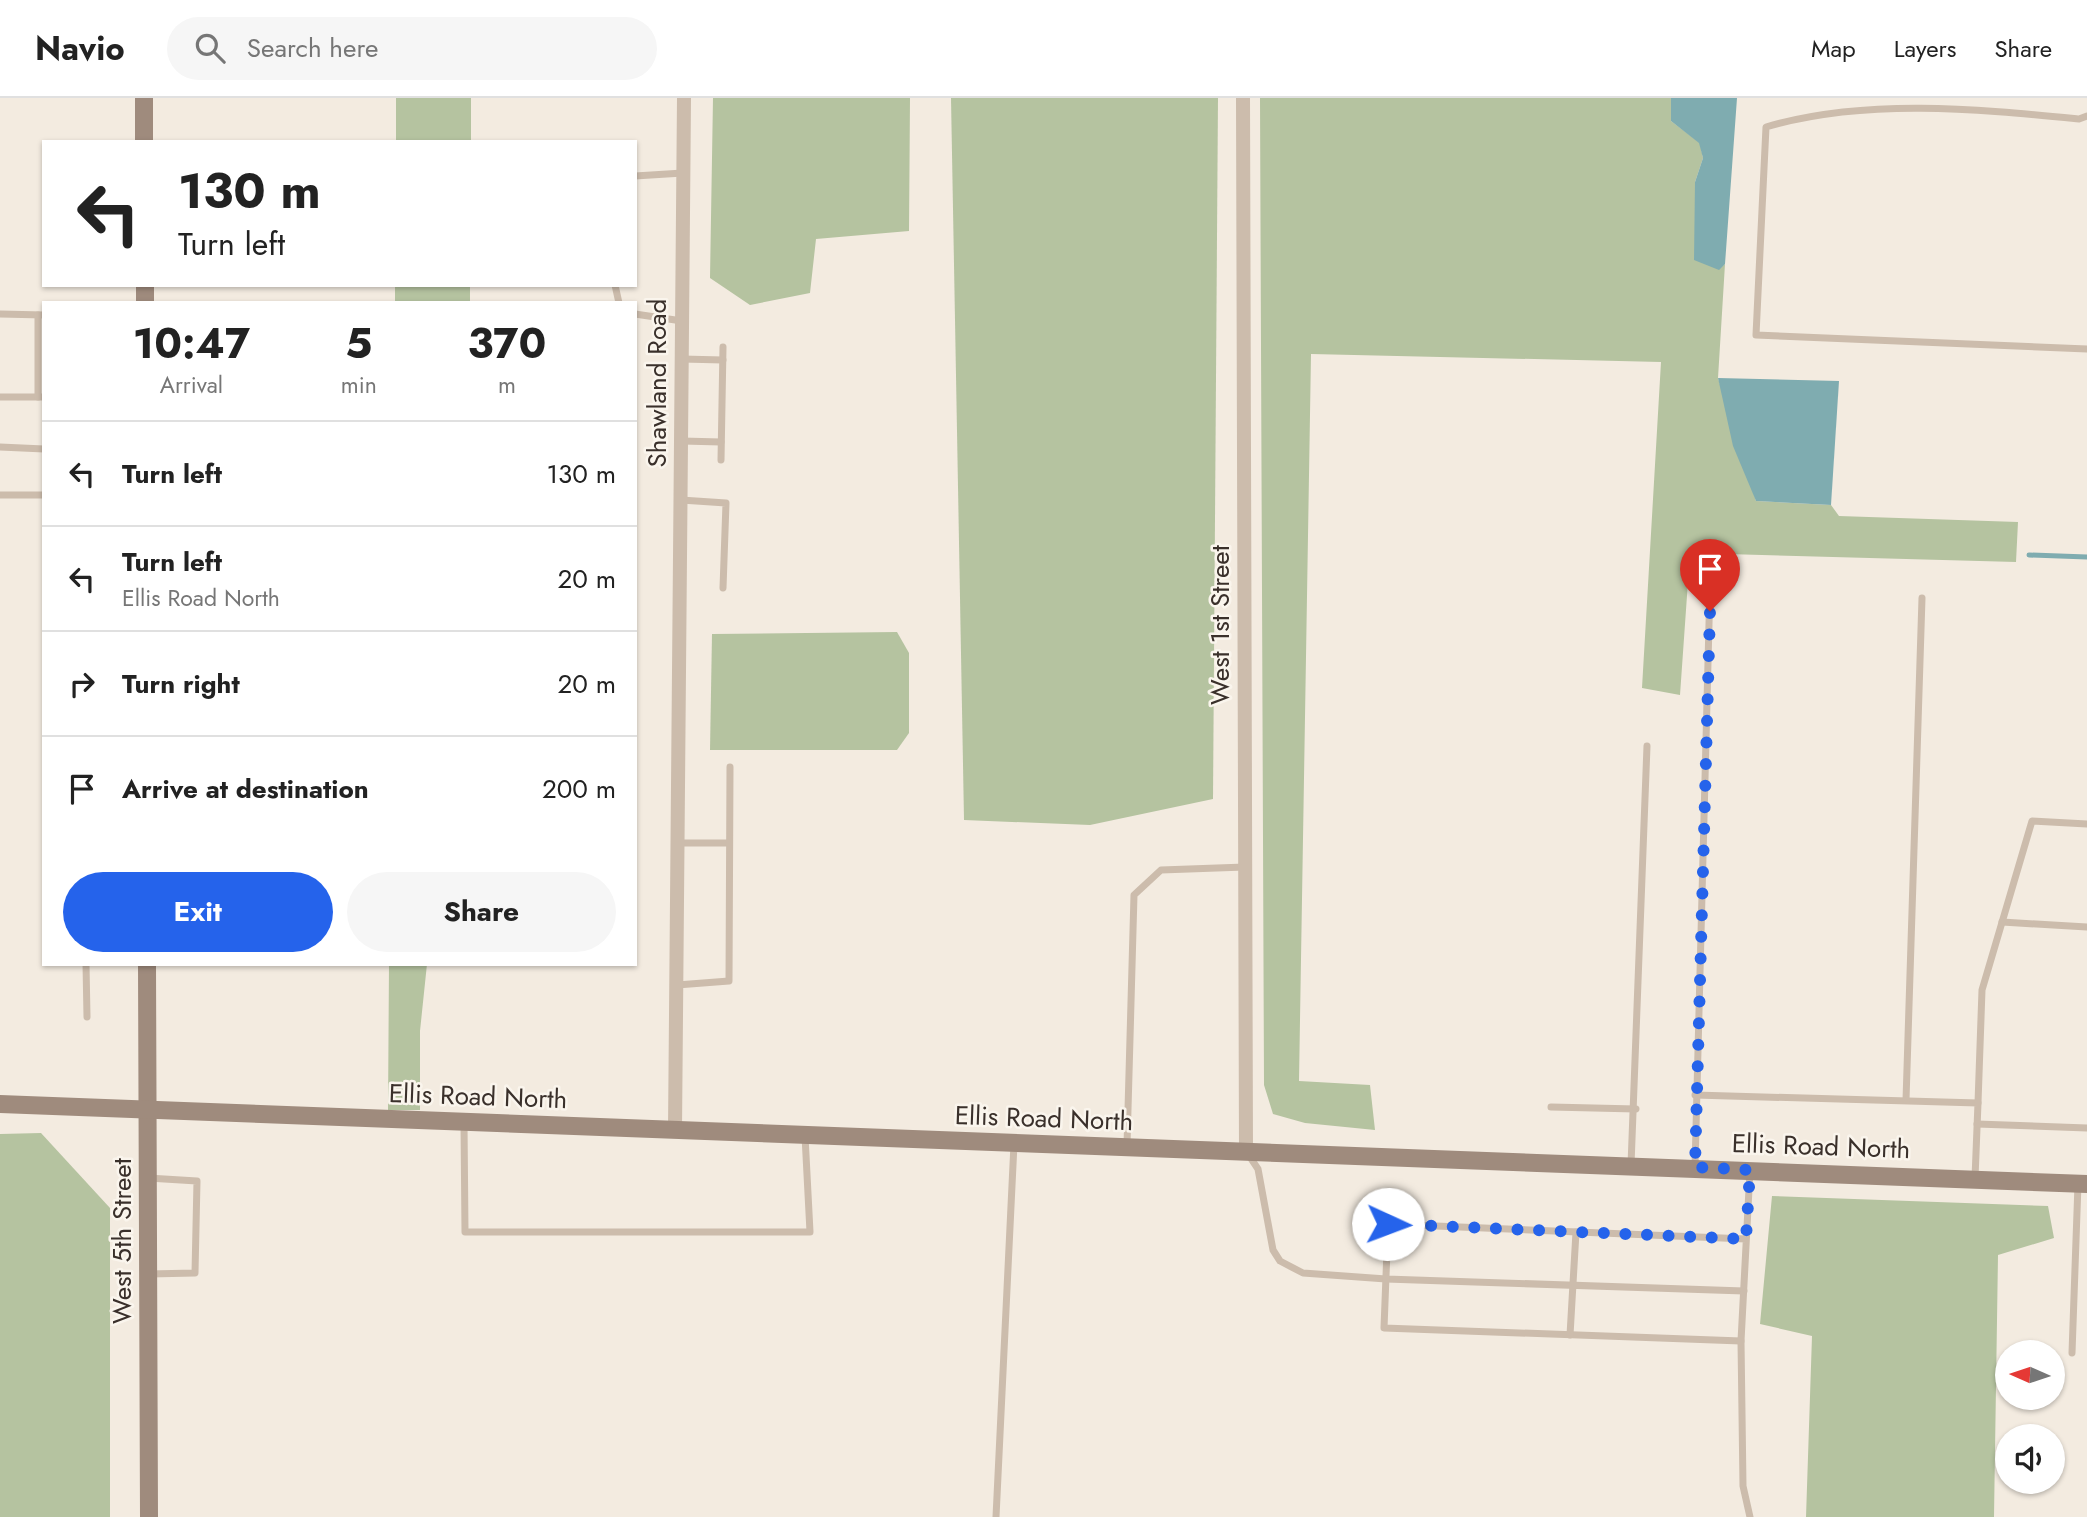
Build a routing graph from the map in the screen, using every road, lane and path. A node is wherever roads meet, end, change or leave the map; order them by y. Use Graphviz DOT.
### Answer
graph roads {
  1 [pos="144,98"];
  2 [pos="684,98"];
  3 [pos="1243,98"];
  4 [pos="2087,116"];
  5 [pos="144,140"];
  6 [pos="683,173"];
  7 [pos="637,176"];
  8 [pos="0,314"];
  9 [pos="637,314"];
  10 [pos="41,315"];
  11 [pos="682,321"];
  12 [pos="723,347"];
  13 [pos="2087,349"];
  14 [pos="682,359"];
  15 [pos="723,360"];
  16 [pos="0,397"];
  17 [pos="41,397"];
  18 [pos="682,441"];
  19 [pos="722,442"];
  20 [pos="0,447"];
  21 [pos="42,449"];
  22 [pos="721,460"];
  23 [pos="0,495"];
  24 [pos="42,495"];
  25 [pos="681,500"];
  26 [pos="1710,584"];
  27 [pos="723,588"];
  28 [pos="1922,598"];
  29 [pos="1647,746"];
  30 [pos="730,767"];
  31 [pos="2087,824"];
  32 [pos="678,843"];
  33 [pos="729,843"];
  34 [pos="1245,867"];
  35 [pos="2002,922"];
  36 [pos="2087,926"];
  37 [pos="86,966"];
  38 [pos="147,966"];
  39 [pos="677,985"];
  40 [pos="87,1017"];
  41 [pos="1695,1095"];
  42 [pos="1906,1100"];
  43 [pos="1978,1103"];
  44 [pos="0,1104"];
  45 [pos="1551,1107"];
  46 [pos="1636,1108"];
  47 [pos="148,1111"];
  48 [pos="464,1122"];
  49 [pos="1977,1124"];
  50 [pos="2087,1128"];
  51 [pos="675,1130"];
  52 [pos="805,1135"];
  53 [pos="1014,1143"];
  54 [pos="1127,1146"];
  55 [pos="1246,1151"];
  56 [pos="1631,1165"];
  57 [pos="1695,1167"];
  58 [pos="1750,1170"];
  59 [pos="148,1178"];
  60 [pos="1975,1178"];
  61 [pos="2083,1184"];
  62 [pos="1576,1232"];
  63 [pos="1746,1239"];
  64 [pos="148,1274"];
  65 [pos="1386,1279"];
  66 [pos="1573,1287"];
  67 [pos="1744,1291"];
  68 [pos="1570,1335"];
  69 [pos="1741,1340"];
  70 [pos="2072,1353"];
  71 [pos="149,1517"];
  72 [pos="996,1517"];
  73 [pos="1750,1517"];
  1 -- 5 [label="street"];
  2 -- 6 [label="street, Shawland Road"];
  3 -- 34 [label="street, West 1st Street"];
  4 -- 13 [label="lane"];
  6 -- 7 [label="lane"];
  6 -- 11 [label="street, Shawland Road"];
  8 -- 10 [label="lane"];
  9 -- 11 [label="lane"];
  10 -- 17 [label="lane"];
  11 -- 14 [label="street, Shawland Road"];
  12 -- 15 [label="lane"];
  14 -- 15 [label="lane"];
  14 -- 18 [label="street, Shawland Road"];
  15 -- 19 [label="lane"];
  16 -- 17 [label="lane"];
  18 -- 19 [label="lane"];
  18 -- 25 [label="street, Shawland Road"];
  19 -- 22 [label="lane"];
  20 -- 21 [label="lane"];
  23 -- 24 [label="lane"];
  25 -- 27 [label="lane"];
  25 -- 32 [label="street, Shawland Road"];
  26 -- 41 [label="lane"];
  28 -- 42 [label="lane"];
  29 -- 46 [label="lane"];
  30 -- 33 [label="lane"];
  31 -- 35 [label="lane"];
  32 -- 33 [label="lane"];
  32 -- 39 [label="street, Shawland Road"];
  33 -- 39 [label="lane"];
  34 -- 54 [label="lane"];
  34 -- 55 [label="street, West 1st Street"];
  35 -- 36 [label="lane"];
  35 -- 43 [label="lane"];
  37 -- 40 [label="lane"];
  38 -- 47 [label="street, West 5th Street"];
  39 -- 51 [label="street, Shawland Road"];
  41 -- 42 [label="lane"];
  41 -- 57 [label="lane"];
  42 -- 43 [label="lane"];
  43 -- 49 [label="lane"];
  44 -- 47 [label="street, Ellis Road North"];
  45 -- 46 [label="lane"];
  46 -- 56 [label="lane"];
  47 -- 48 [label="street, Ellis Road North"];
  47 -- 59 [label="street, West 5th Street"];
  48 -- 51 [label="street, Ellis Road North"];
  48 -- 52 [label="lane"];
  49 -- 50 [label="lane"];
  49 -- 60 [label="lane"];
  51 -- 52 [label="street, Ellis Road North"];
  52 -- 53 [label="street, Ellis Road North"];
  53 -- 54 [label="street, Ellis Road North"];
  53 -- 72 [label="lane"];
  54 -- 55 [label="street, Ellis Road North"];
  55 -- 56 [label="street, Ellis Road North"];
  55 -- 65 [label="lane"];
  56 -- 57 [label="street, Ellis Road North"];
  57 -- 58 [label="street, Ellis Road North"];
  58 -- 60 [label="street, Ellis Road North"];
  58 -- 63 [label="lane"];
  59 -- 64 [label="street, West 5th Street"];
  59 -- 64 [label="lane"];
  60 -- 61 [label="street, Ellis Road North"];
  61 -- 70 [label="lane"];
  62 -- 63 [label="lane"];
  62 -- 65 [label="lane"];
  62 -- 66 [label="lane"];
  63 -- 67 [label="lane"];
  64 -- 71 [label="street, West 5th Street"];
  65 -- 66 [label="lane"];
  65 -- 68 [label="lane"];
  66 -- 67 [label="lane"];
  66 -- 68 [label="lane"];
  67 -- 69 [label="lane"];
  68 -- 69 [label="lane"];
  69 -- 73 [label="lane"];
}
